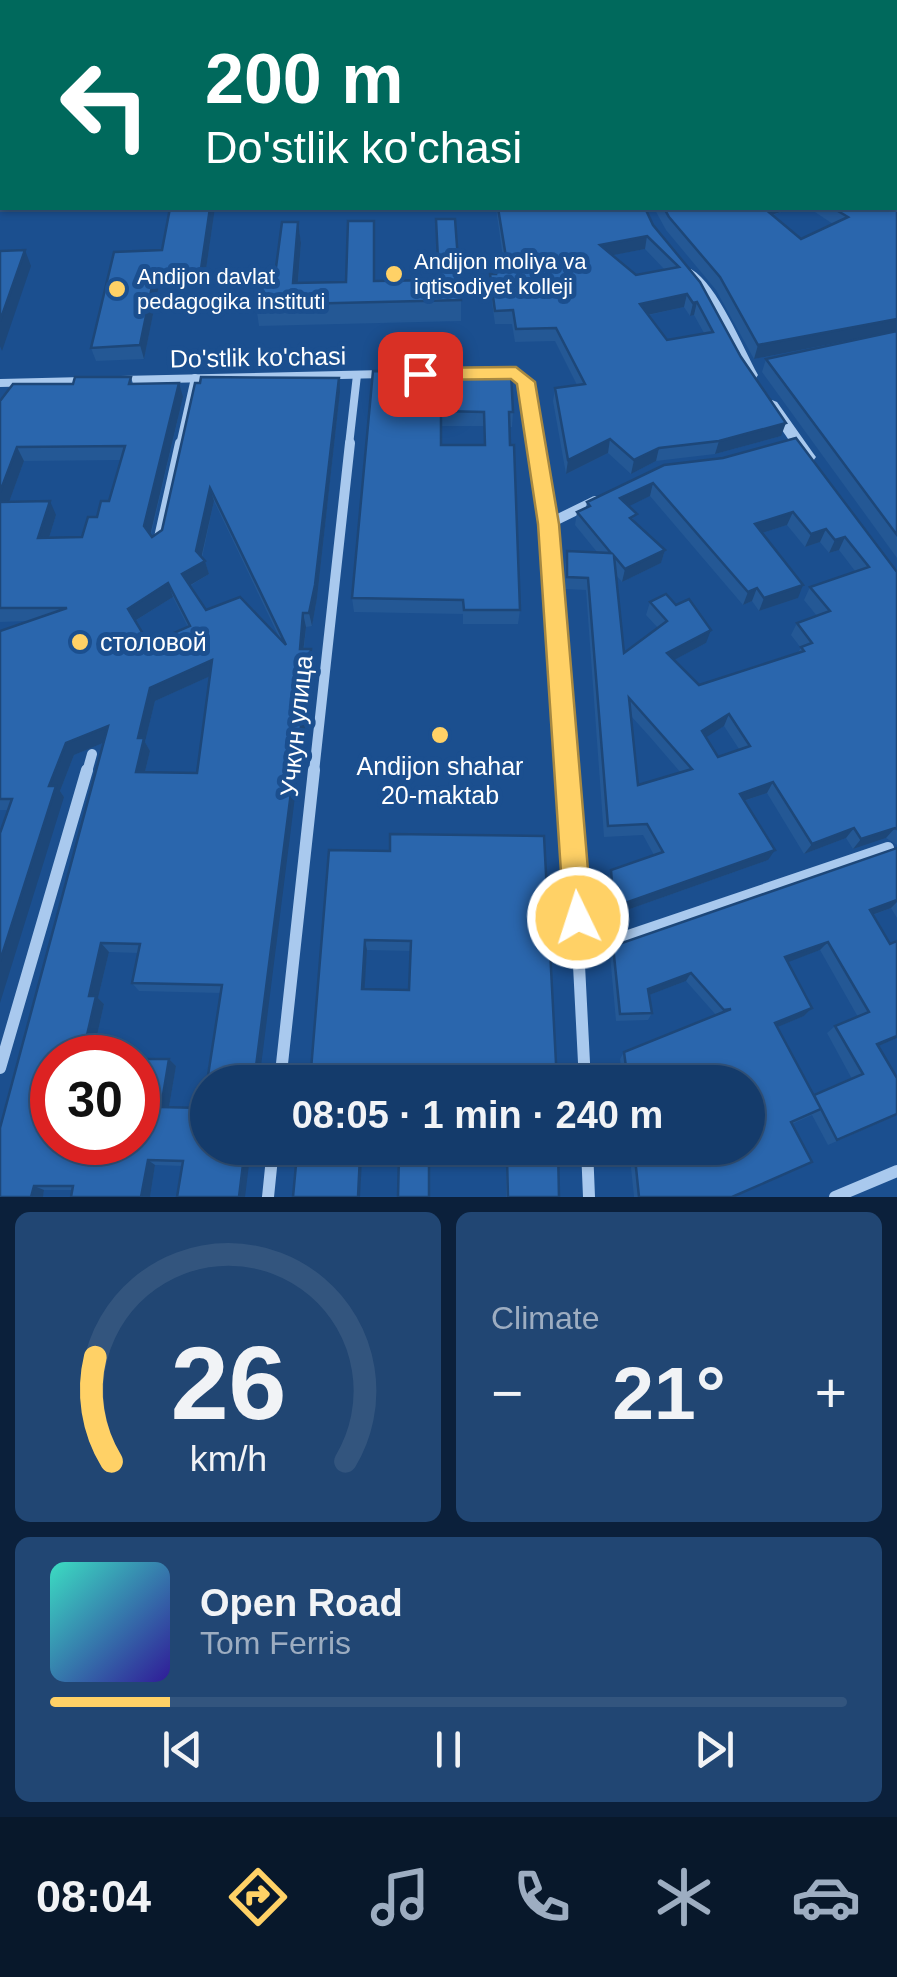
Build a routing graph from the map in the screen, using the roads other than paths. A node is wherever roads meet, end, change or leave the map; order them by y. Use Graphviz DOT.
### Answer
graph roads {
  1 [pos="680,258"];
  2 [pos="766,364"];
  3 [pos="747,368"];
  4 [pos="498,373"];
  5 [pos="388,374"];
  6 [pos="357,375"];
  7 [pos="195,378"];
  8 [pos="88,380"];
  9 [pos="108,380"];
  10 [pos="0,383"];
  11 [pos="14,383"];
  12 [pos="757,383"];
  13 [pos="767,397"];
  14 [pos="7,400"];
  15 [pos="816,470"];
  16 [pos="606,495"];
  17 [pos="548,524"];
  18 [pos="158,542"];
  19 [pos="92,754"];
  20 [pos="888,848"];
  21 [pos="581,952"];
  22 [pos="282,1065"];
  23 [pos="584,1065"];
  24 [pos="0,1068"];
  25 [pos="272,1165"];
  26 [pos="588,1165"];
  27 [pos="897,1171"];
  28 [pos="268,1197"];
  29 [pos="589,1197"];
  30 [pos="836,1197"];
  1 -- 3 [label="street"];
  2 -- 3 [label="street"];
  3 -- 12 [label="street"];
  4 -- 17 [label="street"];
  5 -- 6 [label="street, Do'stlik ko'chasi"];
  6 -- 7 [label="street, Do'stlik ko'chasi"];
  6 -- 22 [label="street, Учкун улица"];
  7 -- 9 [label="street, Do'stlik ko'chasi"];
  7 -- 18 [label="street"];
  8 -- 11 [label="street"];
  10 -- 11 [label="street"];
  11 -- 14 [label="street"];
  13 -- 15 [label="street"];
  16 -- 17 [label="street"];
  17 -- 21 [label="street"];
  19 -- 24 [label="street"];
  20 -- 21 [label="street"];
  21 -- 23 [label="street"];
  25 -- 28 [label="street"];
  26 -- 29 [label="street"];
  27 -- 30 [label="street"];
}
